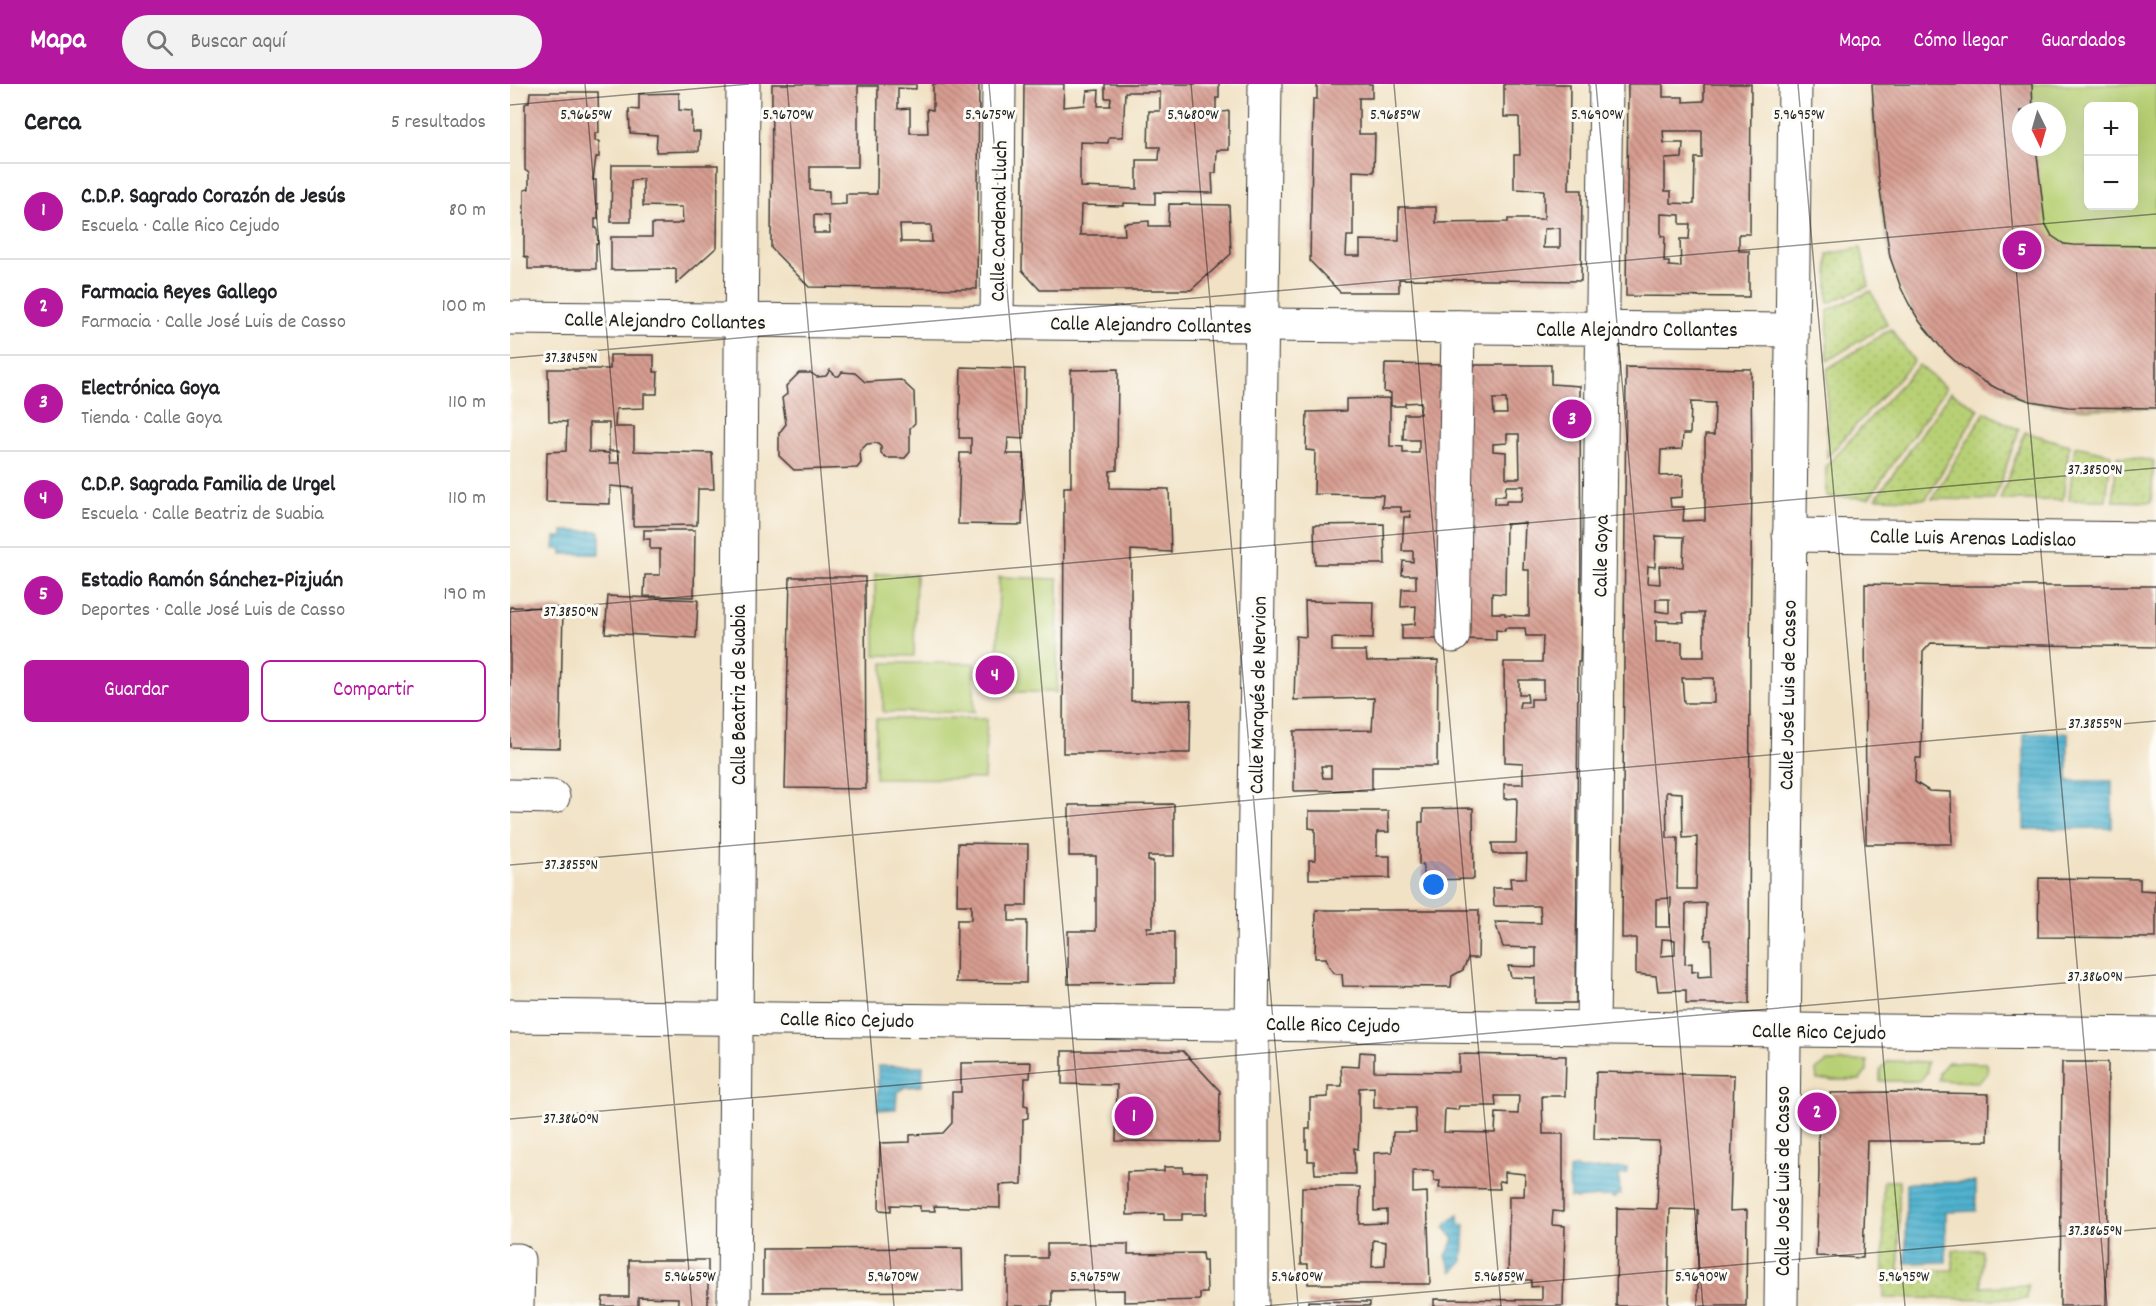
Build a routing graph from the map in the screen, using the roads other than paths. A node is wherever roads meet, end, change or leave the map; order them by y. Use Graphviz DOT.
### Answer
graph roads {
  1 [pos="743,84"];
  2 [pos="999,84"];
  3 [pos="1265,84"];
  4 [pos="1606,84"];
  5 [pos="1795,84"];
  6 [pos="510,318"];
  7 [pos="741,320"];
  8 [pos="997,323"];
  9 [pos="1263,325"];
  10 [pos="1458,327"];
  11 [pos="1603,328"];
  12 [pos="1792,330"];
  13 [pos="1789,535"];
  14 [pos="2156,539"];
  15 [pos="1453,636"];
  16 [pos="510,796"];
  17 [pos="553,796"];
  18 [pos="510,1016"];
  19 [pos="736,1018"];
  20 [pos="1252,1023"];
  21 [pos="1593,1027"];
  22 [pos="1783,1031"];
  23 [pos="2156,1034"];
  24 [pos="514,1260"];
  25 [pos="517,1306"];
  26 [pos="734,1306"];
  27 [pos="1252,1306"];
  28 [pos="1780,1306"];
  1 -- 7 [label="street, Calle Beatriz de Suabia"];
  2 -- 8 [label="street, Calle Cardenal Lluch"];
  3 -- 9 [label="street, Calle Marqués de Nervion"];
  4 -- 11 [label="street, Calle Goya"];
  5 -- 12 [label="street, Calle José Luis de Casso"];
  6 -- 7 [label="street, Calle Alejandro Collantes"];
  7 -- 8 [label="street, Calle Alejandro Collantes"];
  7 -- 19 [label="street, Calle Beatriz de Suabia"];
  8 -- 9 [label="street, Calle Alejandro Collantes"];
  9 -- 10 [label="street, Calle Alejandro Collantes"];
  9 -- 20 [label="street, Calle Marqués de Nervion"];
  10 -- 11 [label="street, Calle Alejandro Collantes"];
  10 -- 15 [label="street"];
  11 -- 12 [label="street, Calle Alejandro Collantes"];
  11 -- 21 [label="street, Calle Goya"];
  12 -- 13 [label="street, Calle José Luis de Casso"];
  13 -- 14 [label="street, Calle Luis Arenas Ladislao"];
  13 -- 22 [label="street, Calle José Luis de Casso"];
  16 -- 17 [label="street"];
  18 -- 19 [label="street, Calle Rico Cejudo"];
  19 -- 20 [label="street, Calle Rico Cejudo"];
  19 -- 26 [label="street, Calle Beatriz de Suabia"];
  20 -- 21 [label="street, Calle Rico Cejudo"];
  20 -- 27 [label="street, Calle Marqués de Nervion"];
  21 -- 22 [label="street, Calle Rico Cejudo"];
  22 -- 23 [label="street, Calle Rico Cejudo"];
  22 -- 28 [label="street, Calle José Luis de Casso"];
  24 -- 25 [label="street"];
}
